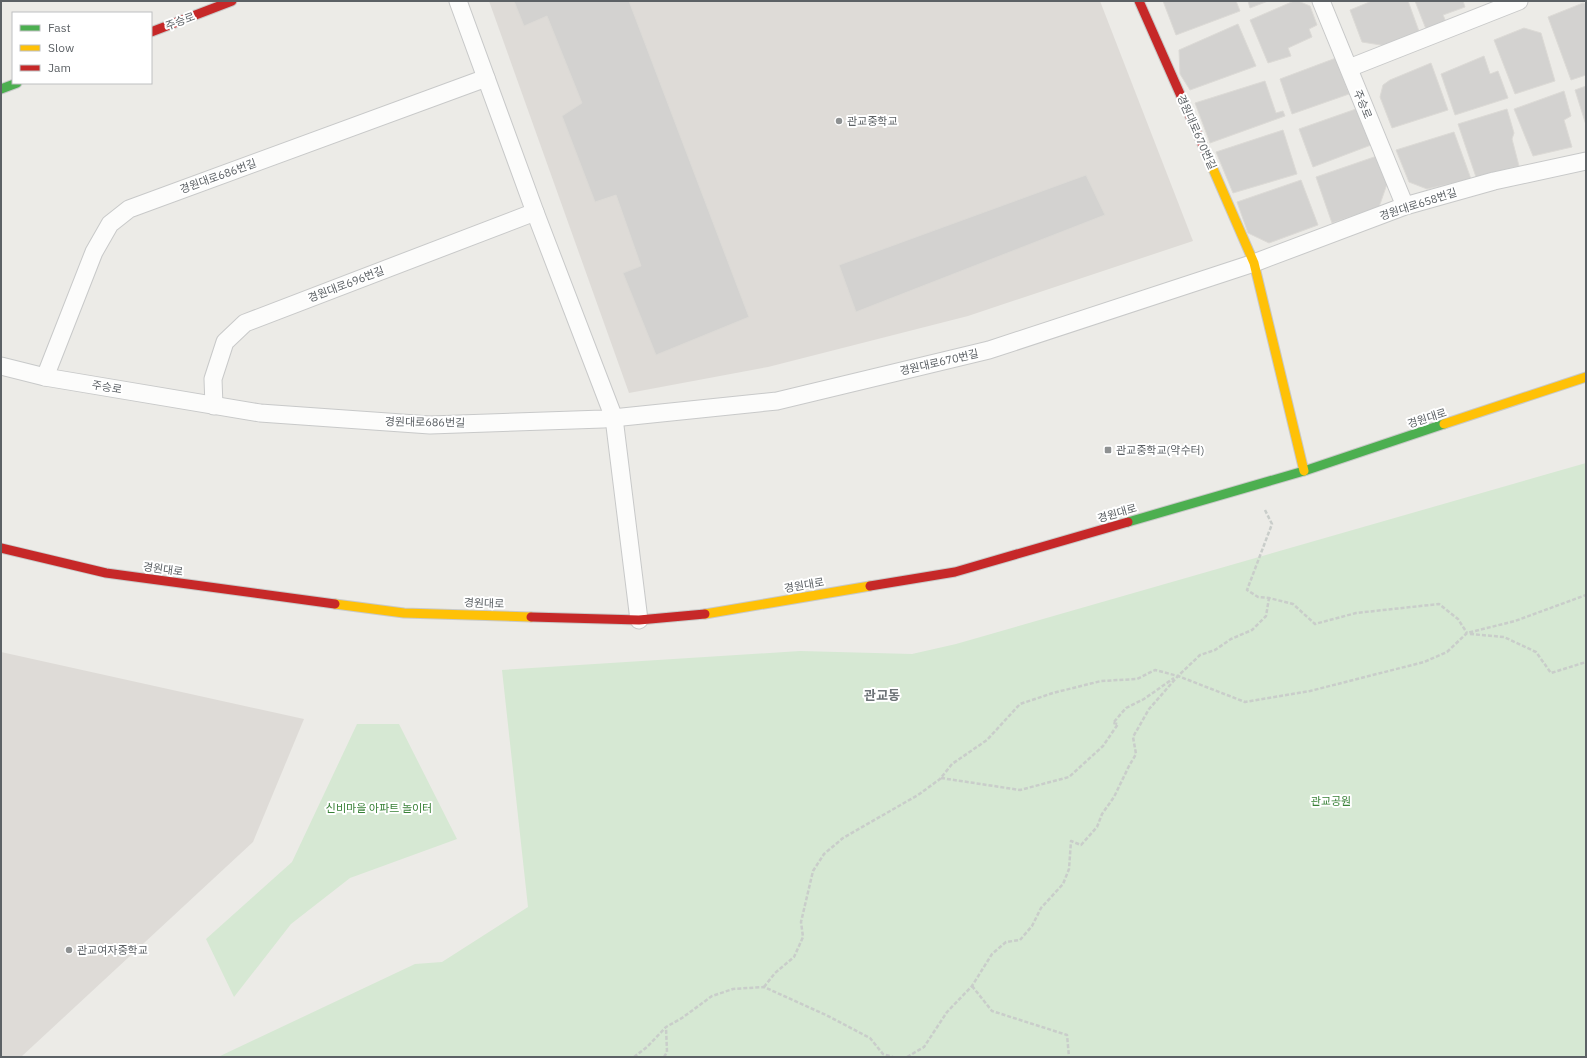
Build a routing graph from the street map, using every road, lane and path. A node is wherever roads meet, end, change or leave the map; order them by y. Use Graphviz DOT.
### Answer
graph roads {
  1 [pos="232,1"];
  2 [pos="458,1"];
  3 [pos="1139,1"];
  4 [pos="1321,1"];
  5 [pos="1519,1"];
  6 [pos="152,32"];
  7 [pos="1349,68"];
  8 [pos="486,78"];
  9 [pos="14,84"];
  10 [pos="1,89"];
  11 [pos="1586,161"];
  12 [pos="1405,206"];
  13 [pos="535,212"];
  14 [pos="1254,263"];
  15 [pos="1,366"];
  16 [pos="45,377"];
  17 [pos="1586,377"];
  18 [pos="214,406"];
  19 [pos="614,418"];
  20 [pos="1304,471"];
  21 [pos="1253,486"];
  22 [pos="1,548"];
  23 [pos="1586,595"];
  24 [pos="1269,598"];
  25 [pos="639,620"];
  26 [pos="1467,633"];
  27 [pos="1586,662"];
  28 [pos="1178,676"];
  29 [pos="941,778"];
  30 [pos="972,986"];
  31 [pos="764,987"];
  32 [pos="666,1027"];
  33 [pos="634,1057"];
  34 [pos="664,1057"];
  35 [pos="893,1057"];
  36 [pos="907,1057"];
  37 [pos="1069,1057"];
  1 -- 6 [label="main road, 주승로"];
  2 -- 8 [label="lane"];
  3 -- 14 [label="main road, 경원대로670번길"];
  4 -- 7 [label="lane, 주승로"];
  5 -- 7 [label="lane"];
  7 -- 12 [label="lane, 주승로"];
  8 -- 13 [label="lane"];
  8 -- 16 [label="lane, 경원대로686번길"];
  9 -- 10 [label="main road"];
  11 -- 12 [label="lane, 경원대로658번길"];
  12 -- 14 [label="lane, 경원대로658번길"];
  13 -- 18 [label="lane, 경원대로696번길"];
  13 -- 19 [label="lane"];
  14 -- 19 [label="lane, 경원대로670번길"];
  14 -- 20 [label="main road, 경원대로670번길"];
  15 -- 16 [label="lane, 주승로"];
  16 -- 18 [label="lane, 주승로"];
  17 -- 20 [label="main road, 경원대로"];
  18 -- 19 [label="lane, 경원대로686번길"];
  19 -- 25 [label="lane"];
  20 -- 21 [label="main road, 경원대로"];
  21 -- 24 [label="path"];
  21 -- 25 [label="main road, 경원대로"];
  22 -- 25 [label="main road, 경원대로"];
  23 -- 26 [label="path"];
  24 -- 26 [label="path"];
  24 -- 28 [label="path"];
  26 -- 27 [label="path"];
  26 -- 28 [label="path"];
  28 -- 29 [label="path"];
  28 -- 29 [label="path"];
  28 -- 30 [label="path"];
  29 -- 31 [label="path"];
  30 -- 36 [label="path"];
  30 -- 37 [label="path"];
  31 -- 32 [label="path"];
  31 -- 35 [label="path"];
  32 -- 33 [label="path"];
  32 -- 34 [label="path"];
}
